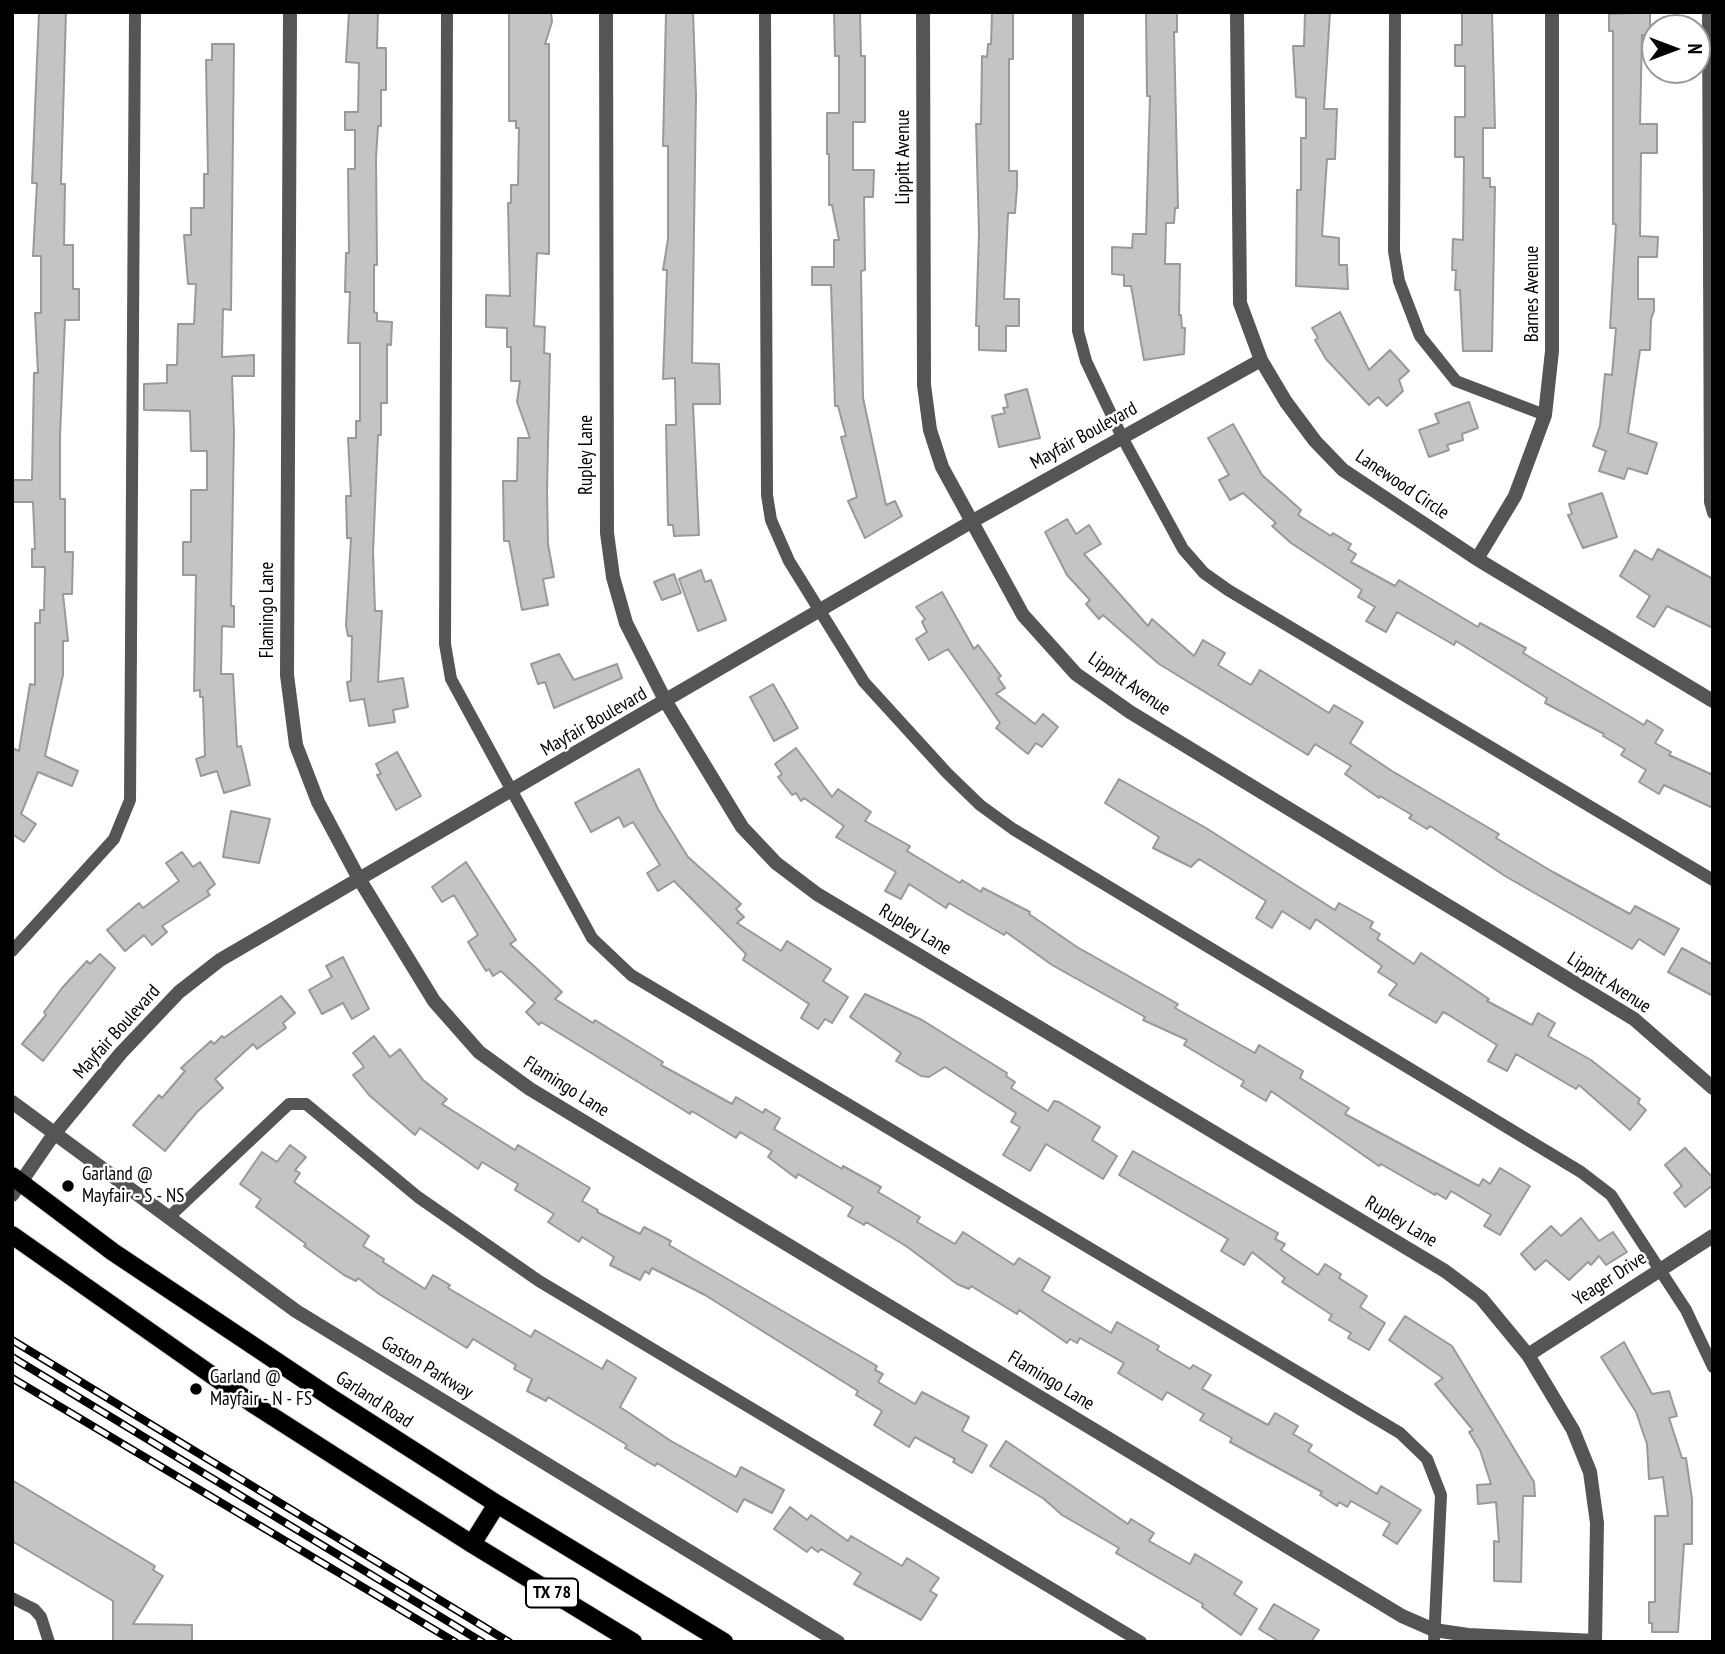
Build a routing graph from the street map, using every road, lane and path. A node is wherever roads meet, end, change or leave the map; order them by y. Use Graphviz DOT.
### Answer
graph roads {
  1 [pos="135,12"];
  2 [pos="290,12"];
  3 [pos="447,12"];
  4 [pos="606,12"];
  5 [pos="765,12"];
  6 [pos="923,12"];
  7 [pos="1078,12"];
  8 [pos="1237,12"];
  9 [pos="1395,12"];
  10 [pos="1552,12"];
  11 [pos="1707,12"];
  12 [pos="1261,360"];
  13 [pos="1545,415"];
  14 [pos="1122,437"];
  15 [pos="1713,513"];
  16 [pos="971,522"];
  17 [pos="1477,559"];
  18 [pos="820,612"];
  19 [pos="1713,701"];
  20 [pos="666,702"];
  21 [pos="512,792"];
  22 [pos="358,877"];
  23 [pos="1713,880"];
  24 [pos="12,951"];
  25 [pos="1713,1088"];
  26 [pos="12,1102"];
  27 [pos="54,1134"];
  28 [pos="15,1184"];
  29 [pos="168,1218"];
  30 [pos="12,1235"];
  31 [pos="1713,1236"];
  32 [pos="1661,1270"];
  33 [pos="1528,1355"];
  34 [pos="1713,1367"];
  35 [pos="497,1504"];
  36 [pos="471,1544"];
  37 [pos="12,1598"];
  38 [pos="1434,1636"];
  39 [pos="1595,1641"];
  40 [pos="49,1642"];
  41 [pos="633,1642"];
  42 [pos="724,1642"];
  43 [pos="838,1642"];
  44 [pos="1141,1642"];
  1 -- 24 [label="lane"];
  2 -- 22 [label="street, Flamingo Lane"];
  3 -- 21 [label="lane"];
  4 -- 20 [label="street, Rupley Lane"];
  5 -- 18 [label="lane"];
  6 -- 16 [label="street, Lippitt Avenue"];
  7 -- 14 [label="lane"];
  8 -- 12 [label="street, Lanewood Circle"];
  9 -- 13 [label="lane"];
  10 -- 13 [label="street, Barnes Avenue"];
  11 -- 15 [label="lane"];
  12 -- 14 [label="street, Mayfair Boulevard"];
  12 -- 17 [label="street, Lanewood Circle"];
  13 -- 17 [label="street, Barnes Avenue"];
  14 -- 16 [label="street, Mayfair Boulevard"];
  14 -- 23 [label="lane"];
  16 -- 18 [label="street, Mayfair Boulevard"];
  16 -- 25 [label="street, Lippitt Avenue"];
  17 -- 19 [label="street, Lanewood Circle"];
  18 -- 20 [label="street, Mayfair Boulevard"];
  18 -- 32 [label="lane"];
  20 -- 21 [label="street, Mayfair Boulevard"];
  20 -- 33 [label="street, Rupley Lane"];
  21 -- 22 [label="street, Mayfair Boulevard"];
  21 -- 38 [label="lane"];
  22 -- 27 [label="street, Mayfair Boulevard"];
  22 -- 38 [label="street, Flamingo Lane"];
  26 -- 27 [label="street, Gaston Parkway"];
  27 -- 28 [label="street, Mayfair Boulevard"];
  27 -- 29 [label="street, Gaston Parkway"];
  28 -- 35 [label="main road, Garland Road / TX 78"];
  29 -- 43 [label="street, Gaston Parkway"];
  29 -- 44 [label="lane"];
  30 -- 36 [label="main road, TX 78"];
  31 -- 32 [label="street, Yeager Drive"];
  32 -- 33 [label="street, Yeager Drive"];
  32 -- 34 [label="lane"];
  33 -- 39 [label="street, Rupley Lane"];
  35 -- 36 [label="main road"];
  35 -- 42 [label="main road, Garland Road / TX 78"];
  36 -- 41 [label="main road, TX 78"];
  37 -- 40 [label="lane"];
  38 -- 39 [label="street, Flamingo Lane"];
}
